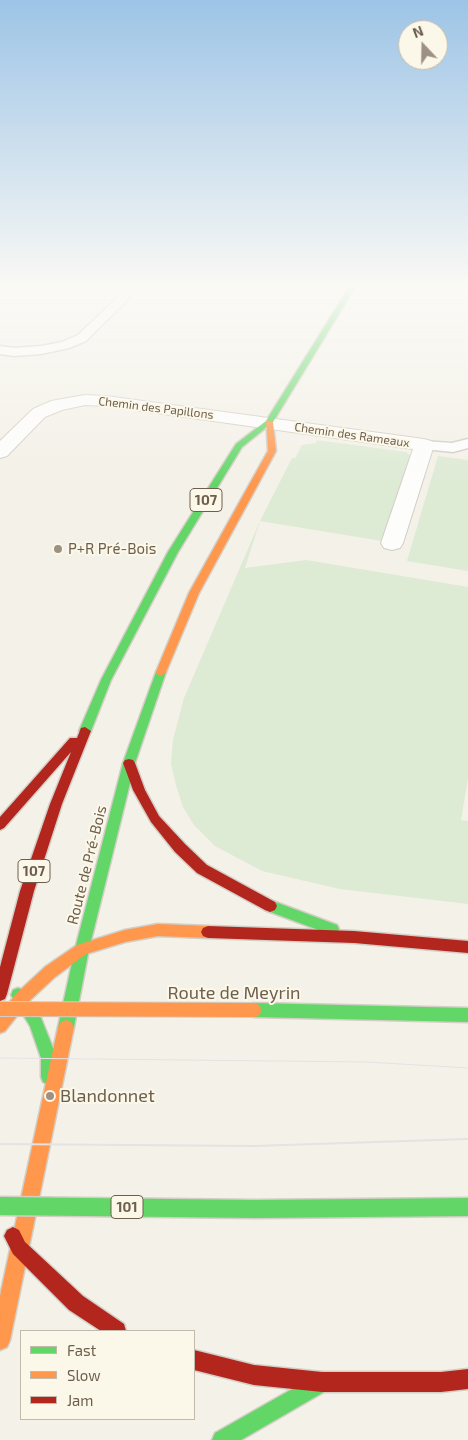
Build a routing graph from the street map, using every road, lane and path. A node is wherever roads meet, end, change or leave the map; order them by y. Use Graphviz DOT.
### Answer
graph roads {
  1 [pos="8,351"];
  2 [pos="25,351"];
  3 [pos="313,351"];
  4 [pos="269,422"];
  5 [pos="468,443"];
  6 [pos="424,445"];
  7 [pos="0,452"];
  8 [pos="392,543"];
  9 [pos="87,726"];
  10 [pos="129,763"];
  11 [pos="0,825"];
  12 [pos="354,937"];
  13 [pos="468,947"];
  14 [pos="82,949"];
  15 [pos="2,978"];
  16 [pos="0,994"];
  17 [pos="22,998"];
  18 [pos="0,1009"];
  19 [pos="468,1015"];
  20 [pos="0,1026"];
  21 [pos="50,1096"];
  22 [pos="42,1135"];
  23 [pos="24,1172"];
  24 [pos="10,1194"];
  25 [pos="468,1207"];
  26 [pos="2,1214"];
  27 [pos="19,1248"];
  28 [pos="116,1330"];
  29 [pos="0,1340"];
  30 [pos="195,1360"];
  31 [pos="468,1379"];
  32 [pos="322,1382"];
  33 [pos="222,1440"];
  1 -- 2 [label="lane"];
  3 -- 4 [label="main road, 107"];
  4 -- 6 [label="street, Chemin des Rameaux"];
  4 -- 7 [label="street, Chemin des Papillons"];
  4 -- 9 [label="main road, 107"];
  4 -- 10 [label="main road, Route de Pré-Bois / 107"];
  5 -- 6 [label="lane"];
  6 -- 8 [label="street, Chemin des Rameaux"];
  9 -- 11 [label="main road"];
  9 -- 15 [label="main road, 107"];
  10 -- 12 [label="main road"];
  10 -- 14 [label="main road, Route de Pré-Bois / 107"];
  12 -- 13 [label="main road"];
  12 -- 14 [label="main road"];
  14 -- 17 [label="main road"];
  14 -- 21 [label="main road, Route de Pré-Bois / 107"];
  15 -- 16 [label="main road, 107"];
  15 -- 17 [label="main road"];
  17 -- 20 [label="main road"];
  17 -- 21 [label="main road"];
  18 -- 19 [label="main road, Route de Meyrin, bridge"];
  21 -- 22 [label="main road, Route de Pré-Bois / 107"];
  22 -- 23 [label="main road"];
  22 -- 27 [label="main road, Route de Pré-Bois / 107"];
  24 -- 26 [label="main road"];
  25 -- 26 [label="main road, 101, bridge"];
  26 -- 27 [label="main road"];
  27 -- 28 [label="main road"];
  27 -- 29 [label="main road, Route de Pré-Bois / 107"];
  30 -- 32 [label="main road"];
  31 -- 32 [label="main road"];
  32 -- 33 [label="main road"];
}
